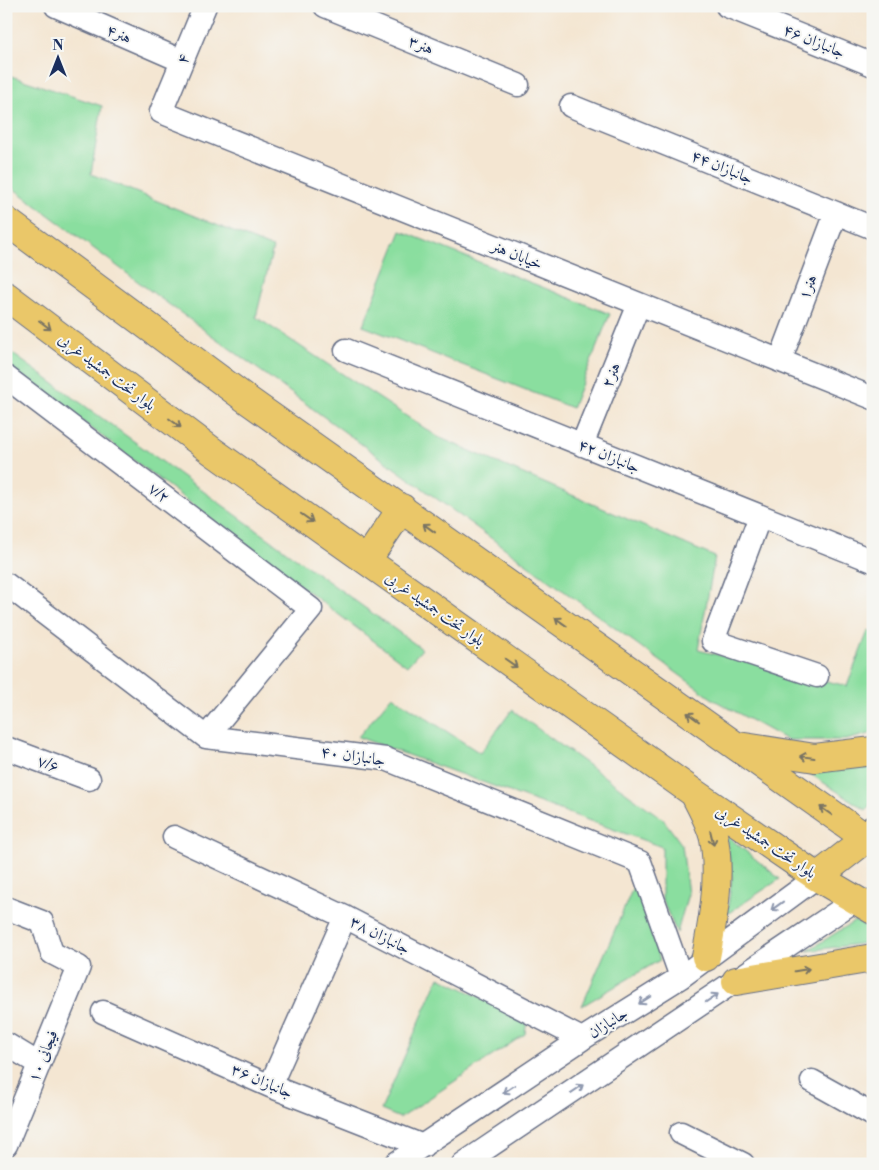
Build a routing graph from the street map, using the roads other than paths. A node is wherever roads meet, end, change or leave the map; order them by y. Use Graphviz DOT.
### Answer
graph roads {
  1 [pos="56,6"];
  2 [pos="205,6"];
  3 [pos="325,6"];
  4 [pos="727,6"];
  5 [pos="182,61"];
  6 [pos="873,64"];
  7 [pos="518,85"];
  8 [pos="571,106"];
  9 [pos="161,112"];
  10 [pos="836,213"];
  11 [pos="6,221"];
  12 [pos="873,228"];
  13 [pos="6,296"];
  14 [pos="639,304"];
  15 [pos="346,350"];
  16 [pos="780,361"];
  17 [pos="6,377"];
  18 [pos="873,398"];
  19 [pos="582,445"];
  20 [pos="402,508"];
  21 [pos="760,516"];
  22 [pos="367,560"];
  23 [pos="873,561"];
  24 [pos="6,584"];
  25 [pos="817,676"];
  26 [pos="206,737"];
  27 [pos="732,745"];
  28 [pos="6,748"];
  29 [pos="873,752"];
  30 [pos="89,779"];
  31 [pos="694,793"];
  32 [pos="174,837"];
  33 [pos="870,838"];
  34 [pos="817,877"];
  35 [pos="867,899"];
  36 [pos="6,908"];
  37 [pos="345,916"];
  38 [pos="706,958"];
  39 [pos="873,958"];
  40 [pos="681,977"];
  41 [pos="736,982"];
  42 [pos="103,1012"];
  43 [pos="582,1039"];
  44 [pos="6,1044"];
  45 [pos="39,1064"];
  46 [pos="812,1081"];
  47 [pos="270,1086"];
  48 [pos="480,1108"];
  49 [pos="873,1114"];
  50 [pos="682,1133"];
  51 [pos="503,1138"];
  52 [pos="6,1146"];
  53 [pos="423,1146"];
  54 [pos="395,1164"];
  55 [pos="463,1164"];
  56 [pos="743,1164"];
  1 -- 5 [label="street, هنر۴"];
  2 -- 5 [label="street, ۴"];
  3 -- 7 [label="street, هنر۳"];
  4 -- 6 [label="street, ۴۶ جانبازان"];
  5 -- 9 [label="street, ۴"];
  8 -- 10 [label="street, ۴۴ جانبازان"];
  9 -- 14 [label="street, خیابان هنر"];
  10 -- 12 [label="street, ۴۴ جانبازان"];
  10 -- 16 [label="street, هنر۱"];
  11 -- 20 [label="main road"];
  13 -- 22 [label="main road, بلوار تخت جمشید غربی, one-way"];
  14 -- 16 [label="street, خیابان هنر"];
  14 -- 19 [label="street, هنر۲"];
  15 -- 19 [label="street, ۴۲ جانبازان"];
  16 -- 18 [label="street, خیابان هنر"];
  17 -- 26 [label="street, ۷/۲"];
  19 -- 21 [label="street, ۴۲ جانبازان"];
  20 -- 22 [label="main road"];
  27 -- 20 [label="main road, one-way"];
  21 -- 23 [label="street, ۴۲ جانبازان"];
  21 -- 25 [label="street"];
  22 -- 31 [label="main road, بلوار تخت جمشید غربی, one-way"];
  24 -- 26 [label="street"];
  26 -- 40 [label="street, ۴۰ جانبازان"];
  29 -- 27 [label="main road, one-way"];
  33 -- 27 [label="main road, one-way"];
  28 -- 30 [label="street, ۷/۶"];
  31 -- 34 [label="main road, بلوار تخت جمشید غربی"];
  31 -- 38 [label="main road, one-way"];
  32 -- 37 [label="street, ۳۸ جانبازان"];
  33 -- 34 [label="main road"];
  34 -- 35 [label="main road, بلوار تخت جمشید غربی"];
  34 -- 38 [label="street, جانبازان, one-way"];
  35 -- 41 [label="street"];
  36 -- 45 [label="street, فیجانی ۱۰"];
  37 -- 43 [label="street, ۳۸ جانبازان"];
  37 -- 47 [label="street"];
  38 -- 40 [label="street, جانبازان"];
  41 -- 39 [label="main road, one-way"];
  40 -- 43 [label="street, جانبازان, one-way"];
  51 -- 41 [label="street, one-way"];
  42 -- 47 [label="street, ۳۶ جانبازان"];
  43 -- 48 [label="street, جانبازان, one-way"];
  44 -- 45 [label="street"];
  45 -- 52 [label="street, فیجانی ۱۰"];
  46 -- 49 [label="street"];
  47 -- 53 [label="street, ۳۶ جانبازان"];
  48 -- 51 [label="street"];
  48 -- 53 [label="street, جانبازان"];
  50 -- 56 [label="street"];
  51 -- 55 [label="street"];
  53 -- 54 [label="street, جانبازان"];
}
